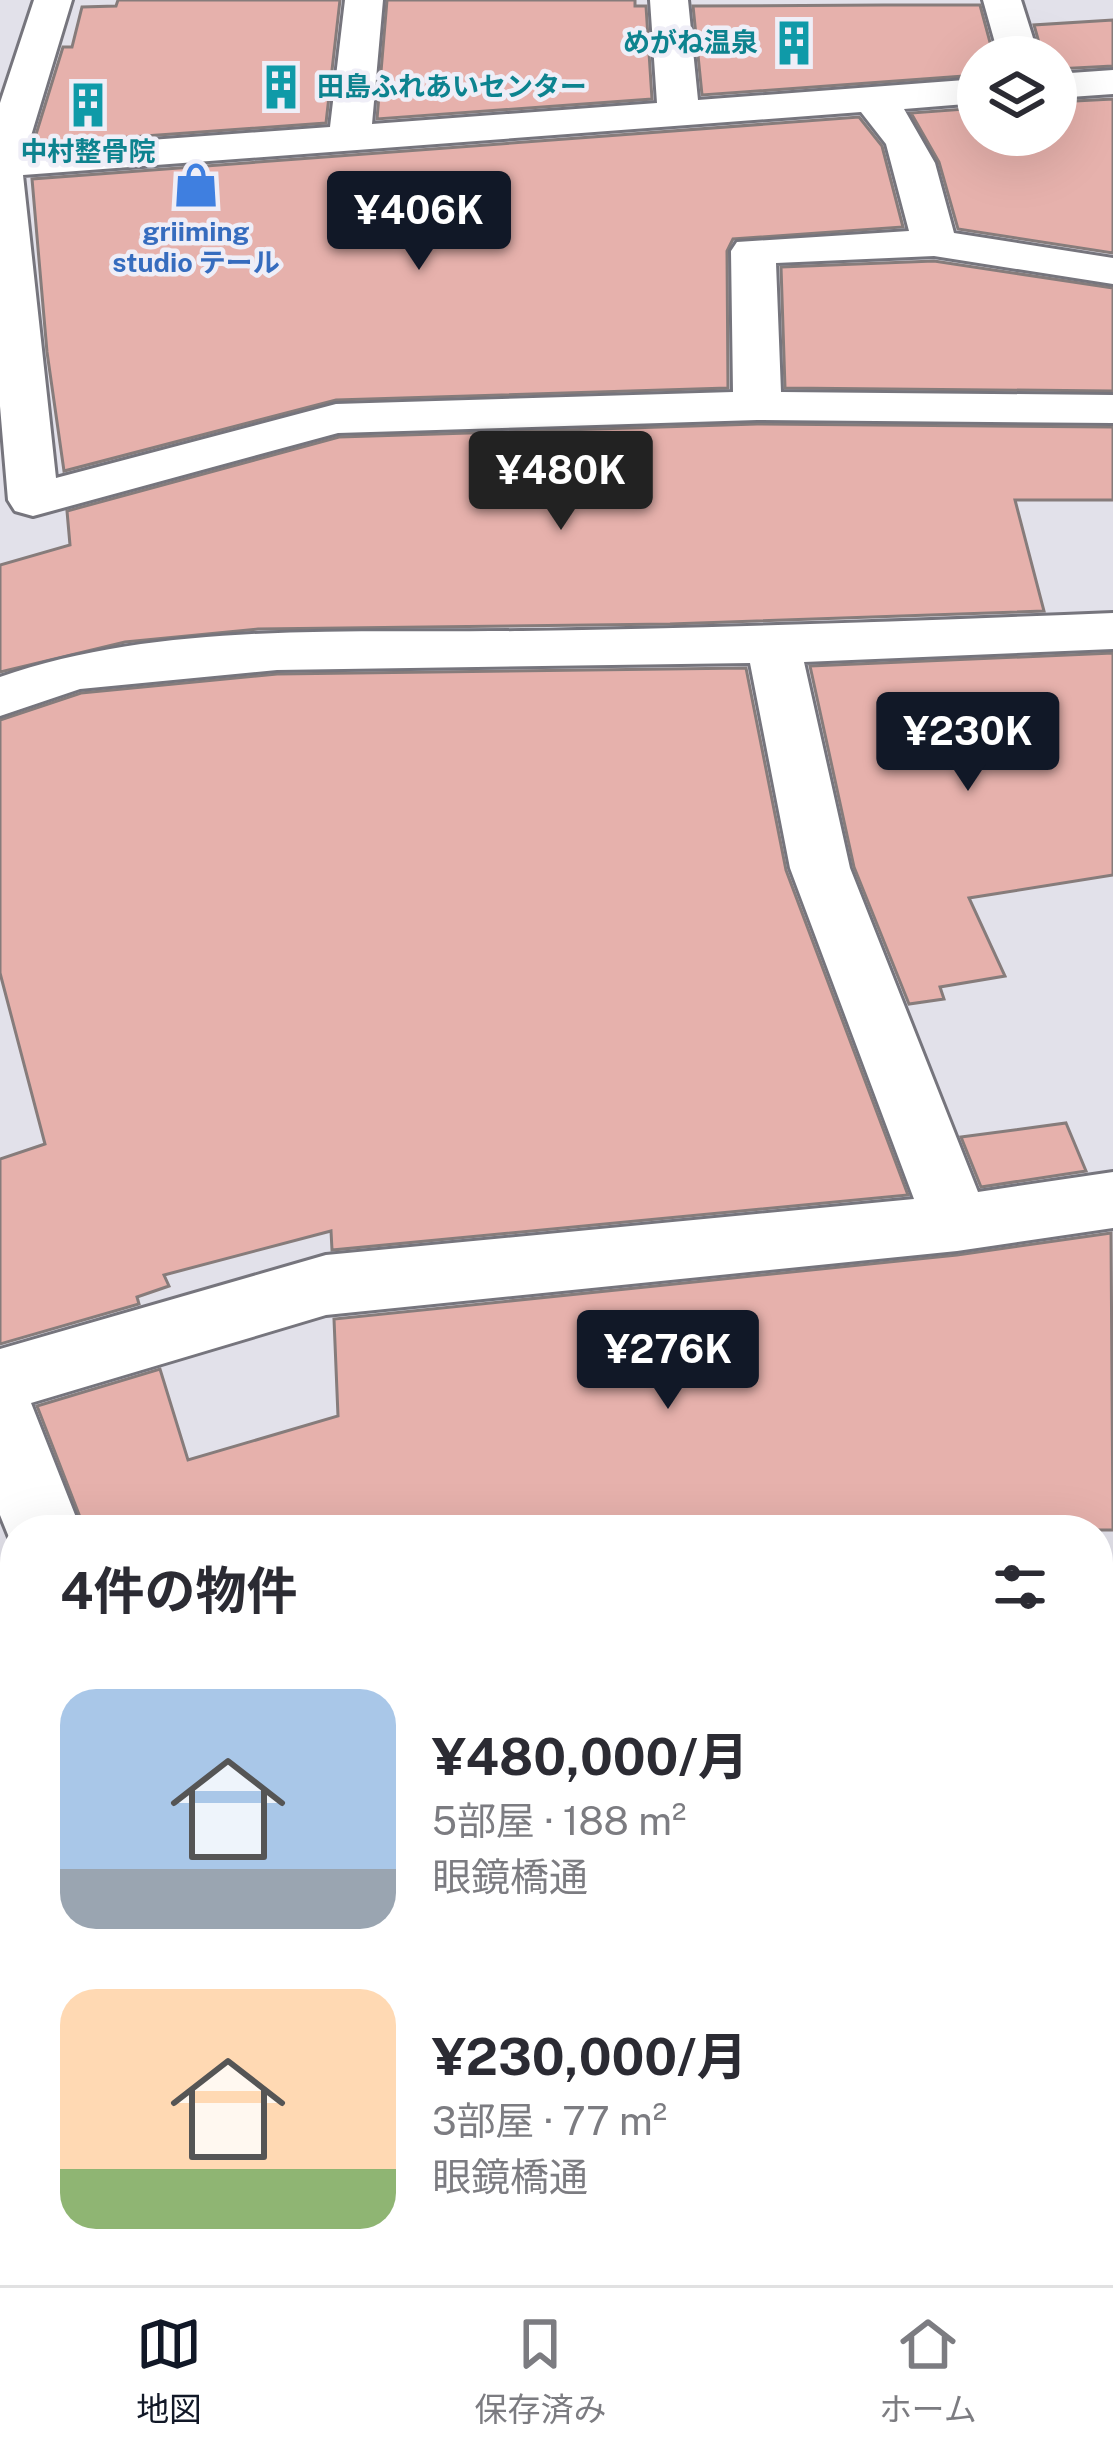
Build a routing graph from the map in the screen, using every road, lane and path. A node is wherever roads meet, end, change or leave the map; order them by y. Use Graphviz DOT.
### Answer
graph roads {
  1 [pos="53,0"];
  2 [pos="364,0"];
  3 [pos="669,0"];
  4 [pos="1002,0"];
  5 [pos="1013,36"];
  6 [pos="1113,82"];
  7 [pos="1077,85"];
  8 [pos="957,92"];
  9 [pos="869,98"];
  10 [pos="678,110"];
  11 [pos="350,136"];
  12 [pos="1,164"];
  13 [pos="934,243"];
  14 [pos="1113,271"];
  15 [pos="9,360"];
  16 [pos="757,406"];
  17 [pos="1113,410"];
  18 [pos="1113,631"];
  19 [pos="773,645"];
  20 [pos="0,697"];
  21 [pos="1113,1200"];
  22 [pos="957,1223"];
  23 [pos="0,1381"];
  24 [pos="0,1414"];
  25 [pos="37,1515"];
  1 -- 12 [label="street"];
  2 -- 11 [label="street"];
  3 -- 10 [label="street"];
  4 -- 5 [label="street"];
  6 -- 7 [label="street"];
  8 -- 9 [label="street"];
  9 -- 10 [label="street"];
  9 -- 13 [label="street"];
  10 -- 11 [label="street"];
  11 -- 12 [label="street"];
  12 -- 15 [label="street"];
  13 -- 14 [label="street"];
  13 -- 16 [label="street"];
  15 -- 16 [label="street"];
  16 -- 17 [label="street"];
  18 -- 19 [label="street"];
  19 -- 20 [label="street"];
  19 -- 22 [label="street"];
  21 -- 22 [label="street"];
  22 -- 23 [label="street"];
  24 -- 25 [label="street"];
}
